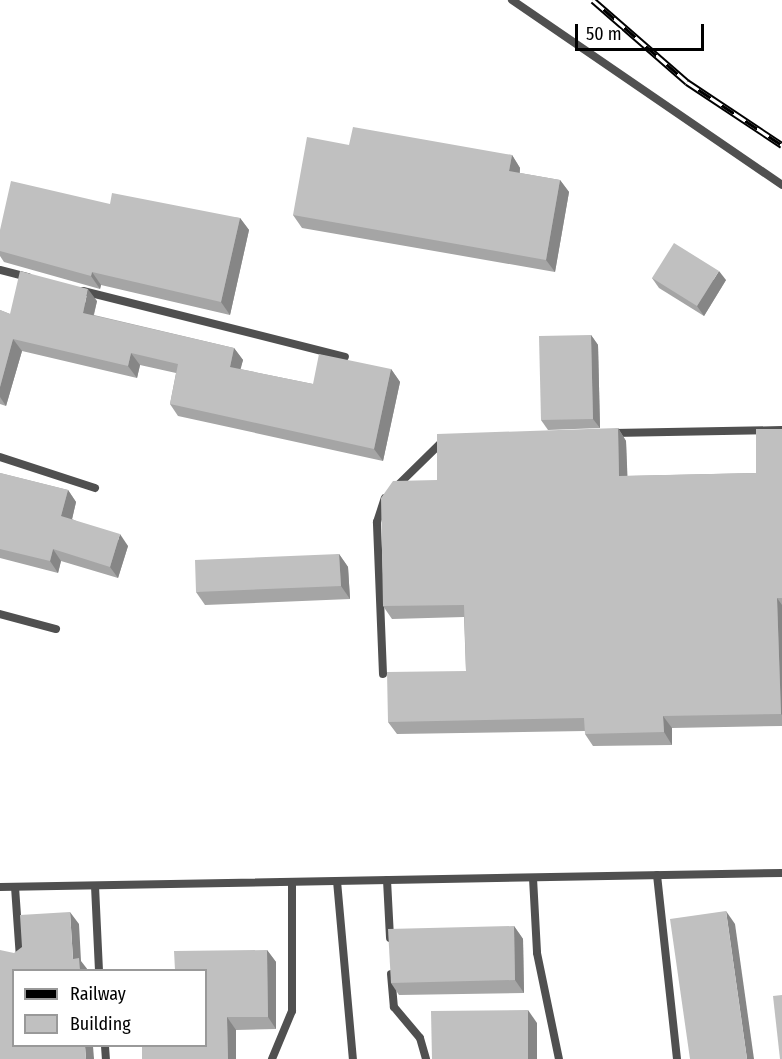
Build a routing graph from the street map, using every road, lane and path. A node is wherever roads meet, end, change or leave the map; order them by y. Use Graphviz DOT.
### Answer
graph roads {
  1 [pos="512,0"];
  2 [pos="782,185"];
  3 [pos="0,270"];
  4 [pos="34,279"];
  5 [pos="68,287"];
  6 [pos="345,357"];
  7 [pos="782,430"];
  8 [pos="606,434"];
  9 [pos="453,436"];
  10 [pos="0,457"];
  11 [pos="95,488"];
  12 [pos="0,614"];
  13 [pos="56,629"];
  14 [pos="383,674"];
  15 [pos="782,873"];
  16 [pos="657,875"];
  17 [pos="533,878"];
  18 [pos="337,880"];
  19 [pos="387,880"];
  20 [pos="292,882"];
  21 [pos="95,886"];
  22 [pos="15,887"];
  23 [pos="0,888"];
  24 [pos="390,948"];
  25 [pos="390,959"];
  26 [pos="20,960"];
  27 [pos="99,969"];
  28 [pos="272,1059"];
  29 [pos="353,1059"];
  30 [pos="426,1059"];
  31 [pos="559,1059"];
  32 [pos="677,1059"];
  1 -- 2 [label="lane"];
  3 -- 4 [label="lane"];
  5 -- 6 [label="lane"];
  7 -- 8 [label="lane"];
  9 -- 14 [label="lane"];
  10 -- 11 [label="lane"];
  12 -- 13 [label="lane"];
  15 -- 16 [label="lane"];
  16 -- 17 [label="lane"];
  16 -- 32 [label="lane"];
  17 -- 19 [label="lane"];
  17 -- 31 [label="lane"];
  18 -- 19 [label="lane"];
  18 -- 20 [label="lane"];
  18 -- 29 [label="lane"];
  19 -- 24 [label="lane"];
  20 -- 21 [label="lane"];
  20 -- 28 [label="lane"];
  21 -- 22 [label="lane"];
  21 -- 27 [label="lane"];
  22 -- 23 [label="lane"];
  22 -- 26 [label="lane"];
  25 -- 30 [label="lane"];
}
